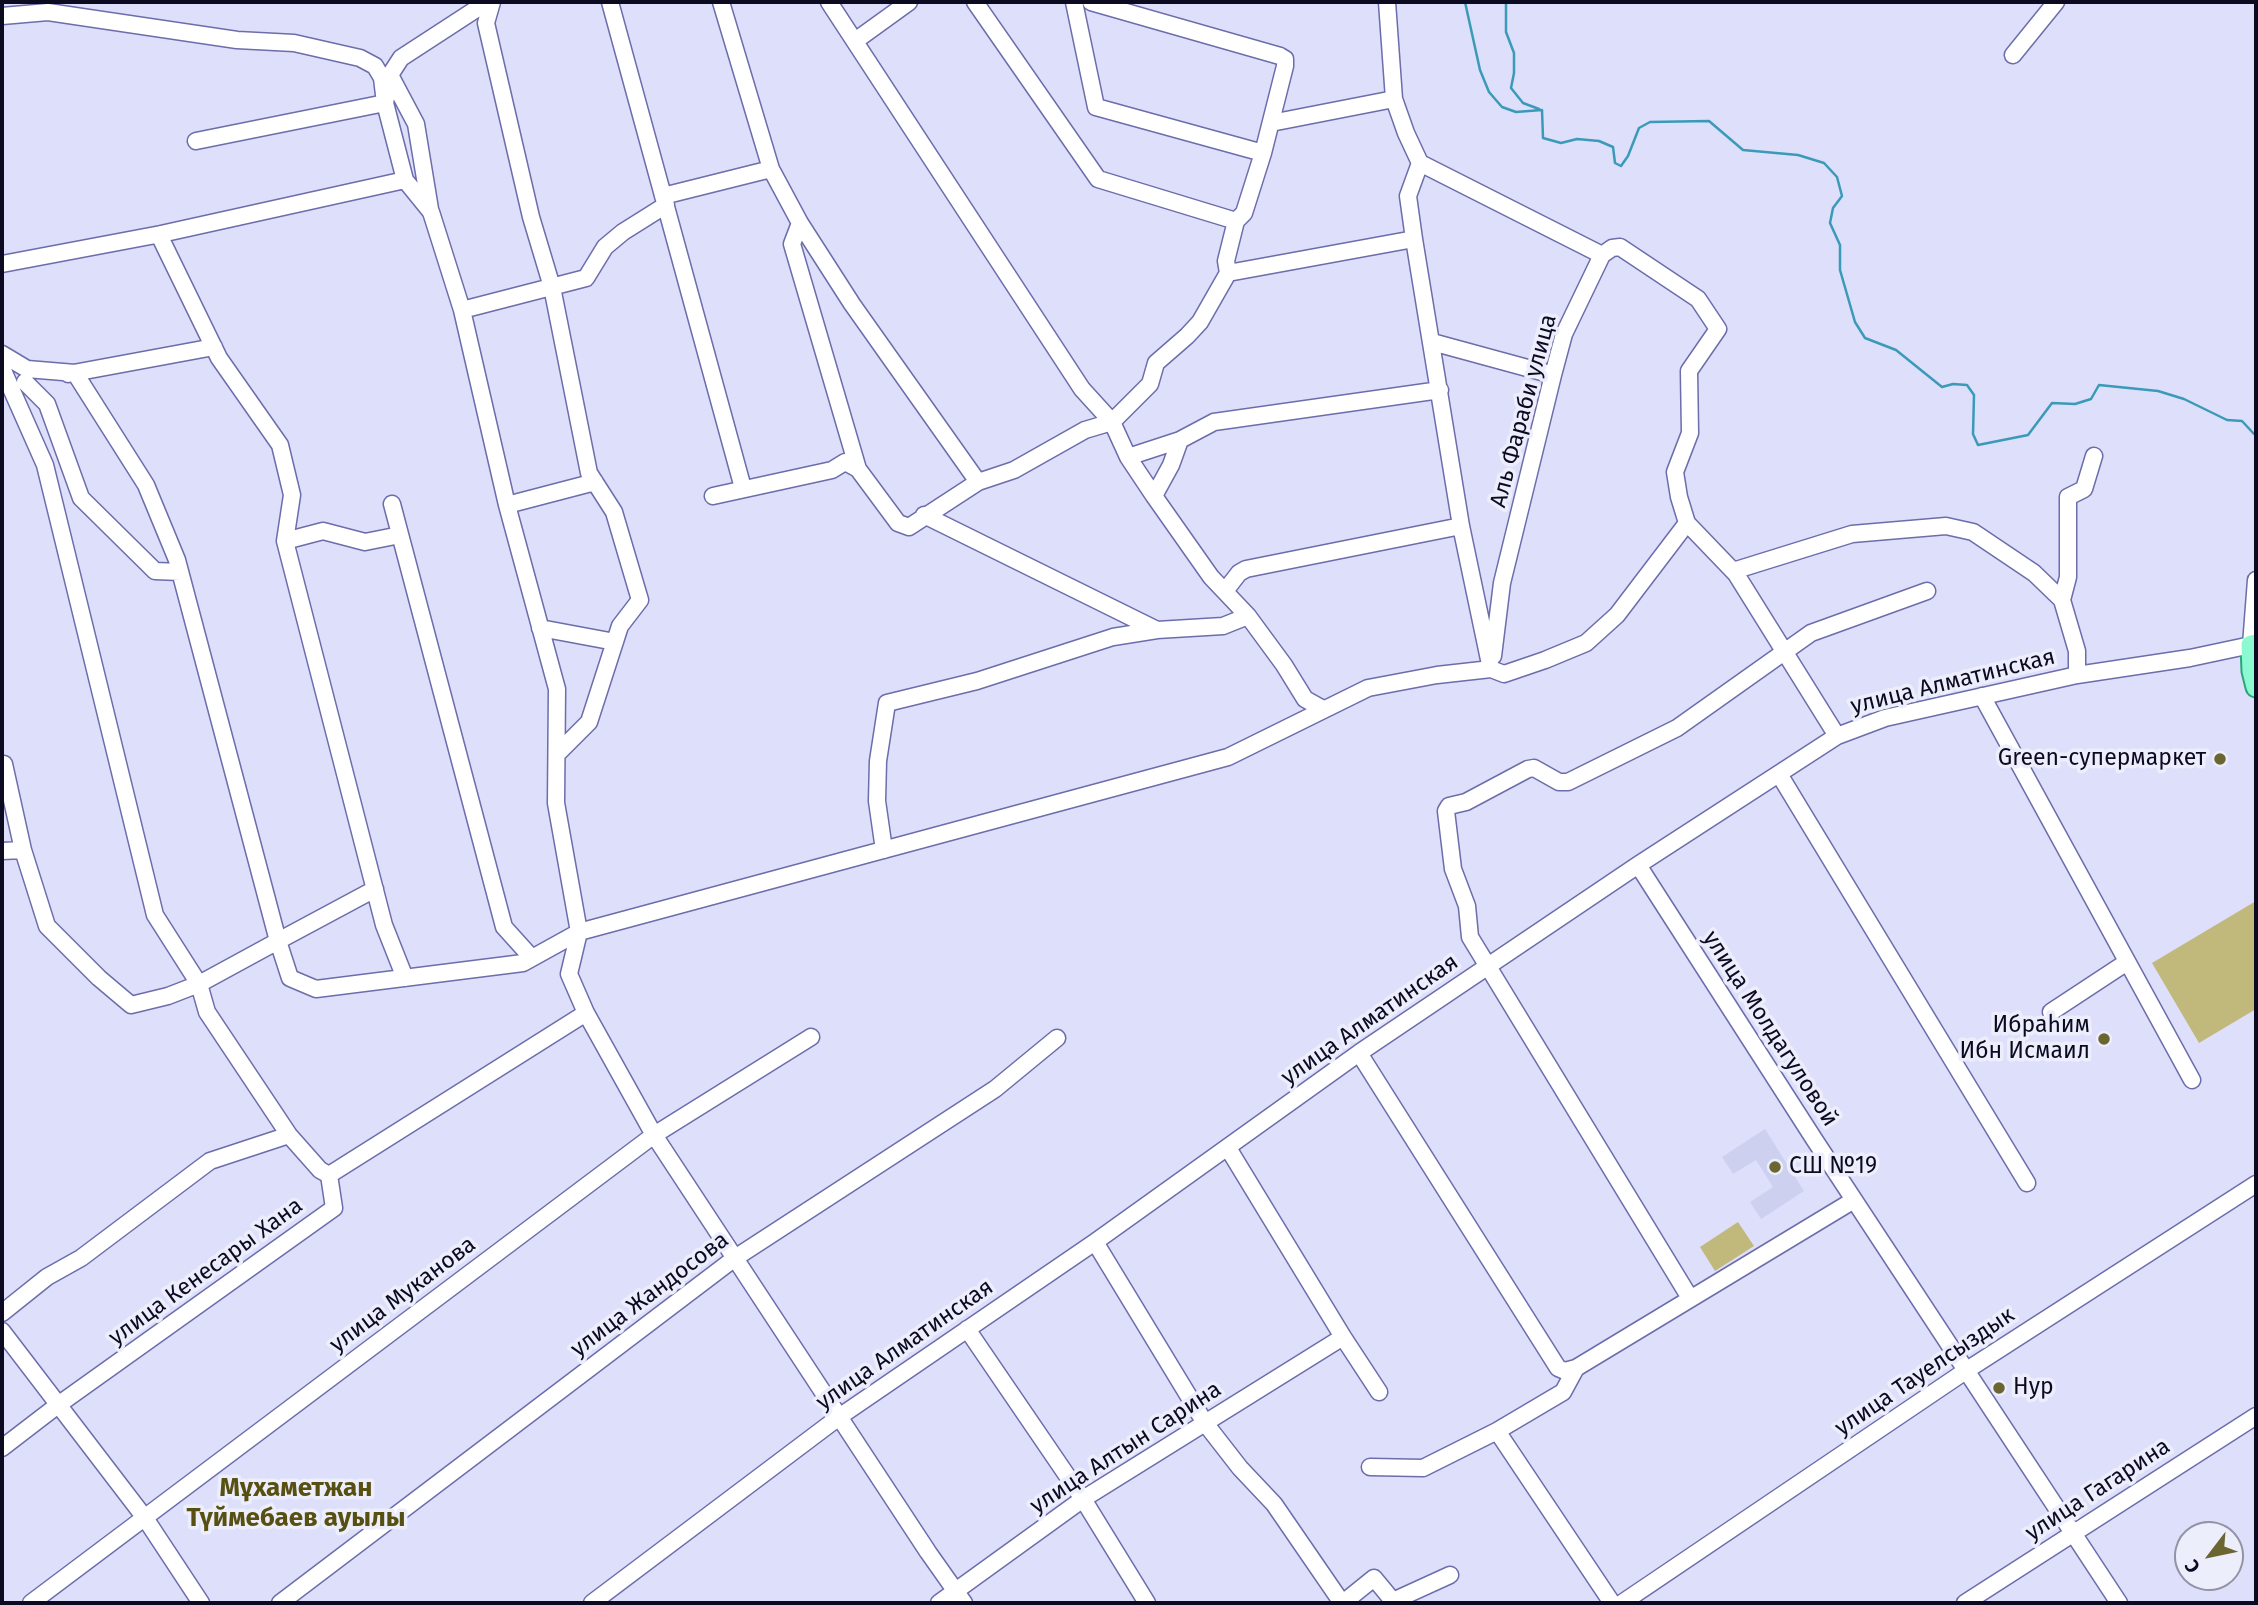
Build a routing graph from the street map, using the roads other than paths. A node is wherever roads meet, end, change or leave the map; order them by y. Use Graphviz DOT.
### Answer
graph roads {
  1 [pos="610,2"];
  2 [pos="722,2"];
  3 [pos="829,2"];
  4 [pos="909,2"];
  5 [pos="975,2"];
  6 [pos="1074,2"];
  7 [pos="1091,2"];
  8 [pos="1387,2"];
  9 [pos="2056,2"];
  10 [pos="483,3"];
  11 [pos="2,16"];
  12 [pos="855,41"];
  13 [pos="2013,55"];
  14 [pos="390,75"];
  15 [pos="1394,99"];
  16 [pos="385,103"];
  17 [pos="1270,123"];
  18 [pos="196,141"];
  19 [pos="1263,153"];
  20 [pos="1420,163"];
  21 [pos="771,169"];
  22 [pos="405,180"];
  23 [pos="665,200"];
  24 [pos="431,212"];
  25 [pos="1236,221"];
  26 [pos="800,223"];
  27 [pos="161,234"];
  28 [pos="1414,239"];
  29 [pos="1602,255"];
  30 [pos="2,264"];
  31 [pos="1228,273"];
  32 [pos="552,287"];
  33 [pos="462,310"];
  34 [pos="1432,342"];
  35 [pos="214,346"];
  36 [pos="2,354"];
  37 [pos="2,369"];
  38 [pos="75,373"];
  39 [pos="1553,375"];
  40 [pos="12,384"];
  41 [pos="1440,390"];
  42 [pos="1112,422"];
  43 [pos="1180,440"];
  44 [pos="2094,456"];
  45 [pos="1128,457"];
  46 [pos="858,469"];
  47 [pos="595,482"];
  48 [pos="978,482"];
  49 [pos="743,488"];
  50 [pos="713,496"];
  51 [pos="1154,496"];
  52 [pos="392,504"];
  53 [pos="506,505"];
  54 [pos="924,515"];
  55 [pos="1687,523"];
  56 [pos="1461,526"];
  57 [pos="400,535"];
  58 [pos="285,541"];
  59 [pos="1733,571"];
  60 [pos="180,572"];
  61 [pos="1471,575"];
  62 [pos="2256,580"];
  63 [pos="1502,583"];
  64 [pos="1927,591"];
  65 [pos="1225,592"];
  66 [pos="2062,600"];
  67 [pos="1248,617"];
  68 [pos="540,628"];
  69 [pos="1157,630"];
  70 [pos="615,642"];
  71 [pos="2254,645"];
  72 [pos="1783,650"];
  73 [pos="1491,669"];
  74 [pos="2077,675"];
  75 [pos="2256,687"];
  76 [pos="1982,696"];
  77 [pos="1323,709"];
  78 [pos="1837,736"];
  79 [pos="557,754"];
  80 [pos="3,761"];
  81 [pos="1779,774"];
  82 [pos="23,850"];
  83 [pos="884,850"];
  84 [pos="2,851"];
  85 [pos="1638,865"];
  86 [pos="375,889"];
  87 [pos="579,932"];
  88 [pos="278,941"];
  89 [pos="532,958"];
  90 [pos="2127,962"];
  91 [pos="1489,966"];
  92 [pos="405,978"];
  93 [pos="199,984"];
  94 [pos="2051,1012"];
  95 [pos="586,1013"];
  96 [pos="811,1037"];
  97 [pos="1057,1038"];
  98 [pos="1359,1053"];
  99 [pos="2192,1080"];
  100 [pos="289,1135"];
  101 [pos="654,1135"];
  102 [pos="1228,1148"];
  103 [pos="329,1175"];
  104 [pos="2027,1183"];
  105 [pos="2256,1184"];
  106 [pos="1854,1199"];
  107 [pos="1095,1242"];
  108 [pos="735,1258"];
  109 [pos="1690,1298"];
  110 [pos="2,1313"];
  111 [pos="967,1329"];
  112 [pos="2,1331"];
  113 [pos="1343,1337"];
  114 [pos="1576,1368"];
  115 [pos="1967,1370"];
  116 [pos="1379,1392"];
  117 [pos="58,1405"];
  118 [pos="2256,1416"];
  119 [pos="839,1417"];
  120 [pos="1205,1423"];
  121 [pos="1497,1431"];
  122 [pos="2,1448"];
  123 [pos="1370,1467"];
  124 [pos="1083,1499"];
  125 [pos="145,1518"];
  126 [pos="2073,1532"];
  127 [pos="1450,1575"];
  128 [pos="960,1597"];
  129 [pos="31,1603"];
  130 [pos="201,1603"];
  131 [pos="279,1603"];
  132 [pos="592,1603"];
  133 [pos="939,1603"];
  134 [pos="1147,1603"];
  135 [pos="1343,1603"];
  136 [pos="1612,1603"];
  137 [pos="1622,1603"];
  138 [pos="1965,1603"];
  139 [pos="2119,1603"];
  1 -- 23 [label="street"];
  2 -- 21 [label="street"];
  3 -- 12 [label="street"];
  4 -- 12 [label="street"];
  5 -- 25 [label="street"];
  6 -- 19 [label="street"];
  7 -- 17 [label="street"];
  8 -- 15 [label="street"];
  9 -- 13 [label="street"];
  10 -- 14 [label="street"];
  10 -- 32 [label="street"];
  11 -- 16 [label="street"];
  12 -- 42 [label="street"];
  14 -- 16 [label="street"];
  14 -- 24 [label="street"];
  15 -- 17 [label="street"];
  15 -- 20 [label="street"];
  16 -- 18 [label="street"];
  16 -- 22 [label="street"];
  17 -- 19 [label="street"];
  19 -- 25 [label="street"];
  20 -- 28 [label="street"];
  20 -- 29 [label="street"];
  21 -- 23 [label="street"];
  21 -- 26 [label="street"];
  22 -- 24 [label="street"];
  22 -- 27 [label="street"];
  23 -- 32 [label="street"];
  23 -- 49 [label="street"];
  24 -- 33 [label="street"];
  25 -- 31 [label="street"];
  26 -- 46 [label="street"];
  26 -- 48 [label="street"];
  27 -- 30 [label="street"];
  27 -- 35 [label="street"];
  28 -- 31 [label="street"];
  28 -- 34 [label="street"];
  29 -- 39 [label="street, Аль Фараби улица"];
  29 -- 55 [label="street"];
  31 -- 42 [label="street"];
  32 -- 33 [label="street"];
  32 -- 47 [label="street"];
  33 -- 53 [label="street"];
  34 -- 39 [label="street"];
  34 -- 41 [label="street"];
  35 -- 38 [label="street"];
  35 -- 58 [label="street"];
  36 -- 38 [label="street"];
  37 -- 40 [label="street"];
  38 -- 40 [label="street"];
  38 -- 60 [label="street"];
  39 -- 63 [label="street, Аль Фараби улица"];
  40 -- 60 [label="street"];
  40 -- 93 [label="street"];
  41 -- 43 [label="street"];
  41 -- 56 [label="street"];
  42 -- 45 [label="street"];
  42 -- 48 [label="street"];
  43 -- 45 [label="street"];
  43 -- 51 [label="street"];
  44 -- 66 [label="street"];
  45 -- 51 [label="street"];
  46 -- 49 [label="street"];
  46 -- 54 [label="street"];
  47 -- 53 [label="street"];
  47 -- 70 [label="street"];
  48 -- 54 [label="street"];
  49 -- 50 [label="street"];
  51 -- 65 [label="street"];
  52 -- 57 [label="street"];
  53 -- 68 [label="street"];
  54 -- 69 [label="street"];
  55 -- 59 [label="street"];
  55 -- 73 [label="street"];
  56 -- 61 [label="street"];
  56 -- 65 [label="street"];
  57 -- 58 [label="street"];
  57 -- 89 [label="street"];
  58 -- 86 [label="street"];
  59 -- 66 [label="street"];
  59 -- 72 [label="street"];
  60 -- 88 [label="street"];
  61 -- 63 [label="street"];
  61 -- 73 [label="street"];
  62 -- 71 [label="street"];
  63 -- 73 [label="street, Аль Фараби улица"];
  64 -- 72 [label="street"];
  65 -- 67 [label="street"];
  66 -- 74 [label="street"];
  67 -- 69 [label="street"];
  67 -- 77 [label="street"];
  68 -- 70 [label="street"];
  68 -- 79 [label="street"];
  69 -- 83 [label="street"];
  70 -- 79 [label="street"];
  71 -- 74 [label="street, улица Алматинская"];
  71 -- 75 [label="main road"];
  72 -- 78 [label="street"];
  72 -- 91 [label="street"];
  73 -- 77 [label="street"];
  74 -- 76 [label="street, улица Алматинская"];
  76 -- 78 [label="street, улица Алматинская"];
  76 -- 90 [label="street"];
  77 -- 83 [label="street"];
  78 -- 81 [label="street, улица Алматинская"];
  79 -- 87 [label="street"];
  80 -- 82 [label="street"];
  81 -- 85 [label="street, улица Алматинская"];
  81 -- 104 [label="street"];
  82 -- 84 [label="street"];
  82 -- 93 [label="street"];
  83 -- 87 [label="street"];
  85 -- 91 [label="street, улица Алматинская"];
  85 -- 106 [label="street, улица Молдагуловой"];
  86 -- 88 [label="street"];
  86 -- 92 [label="street"];
  87 -- 89 [label="street"];
  87 -- 95 [label="street"];
  88 -- 92 [label="street"];
  88 -- 93 [label="street"];
  89 -- 92 [label="street"];
  90 -- 94 [label="street"];
  90 -- 99 [label="street"];
  91 -- 98 [label="street, улица Алматинская"];
  91 -- 109 [label="street"];
  93 -- 100 [label="street"];
  95 -- 101 [label="street"];
  95 -- 103 [label="street"];
  96 -- 101 [label="street, улица Муканова"];
  97 -- 108 [label="street, улица Жандосова"];
  98 -- 102 [label="street, улица Алматинская"];
  98 -- 114 [label="street"];
  100 -- 103 [label="street"];
  100 -- 110 [label="street"];
  101 -- 108 [label="street"];
  101 -- 125 [label="street, улица Муканова"];
  102 -- 107 [label="street, улица Алматинская"];
  102 -- 113 [label="street"];
  103 -- 117 [label="street, улица Кенесары Хана"];
  105 -- 115 [label="street, улица Тауелсыздык"];
  106 -- 109 [label="street"];
  106 -- 115 [label="street, улица Молдагуловой"];
  107 -- 111 [label="street, улица Алматинская"];
  107 -- 120 [label="street"];
  108 -- 119 [label="street"];
  108 -- 131 [label="street, улица Жандосова"];
  109 -- 114 [label="street"];
  111 -- 119 [label="street, улица Алматинская"];
  111 -- 124 [label="street"];
  112 -- 117 [label="street"];
  113 -- 116 [label="street"];
  113 -- 120 [label="street, улица Алтын Сарина"];
  114 -- 121 [label="street"];
  115 -- 126 [label="street, улица Молдагуловой"];
  115 -- 137 [label="street, улица Тауелсыздык"];
  117 -- 122 [label="street, улица Кенесары Хана"];
  117 -- 125 [label="street"];
  118 -- 126 [label="street, улица Гагарина"];
  119 -- 128 [label="street"];
  119 -- 132 [label="street, улица Алматинская"];
  120 -- 124 [label="street, улица Алтын Сарина"];
  120 -- 135 [label="street"];
  121 -- 123 [label="street"];
  121 -- 136 [label="street"];
  124 -- 128 [label="street, улица Алтын Сарина"];
  124 -- 134 [label="street"];
  125 -- 129 [label="street, улица Муканова"];
  125 -- 130 [label="street"];
  126 -- 138 [label="street, улица Гагарина"];
  126 -- 139 [label="street, улица Молдагуловой"];
  127 -- 135 [label="street"];
  128 -- 133 [label="street, улица Алтын Сарина"];
}
